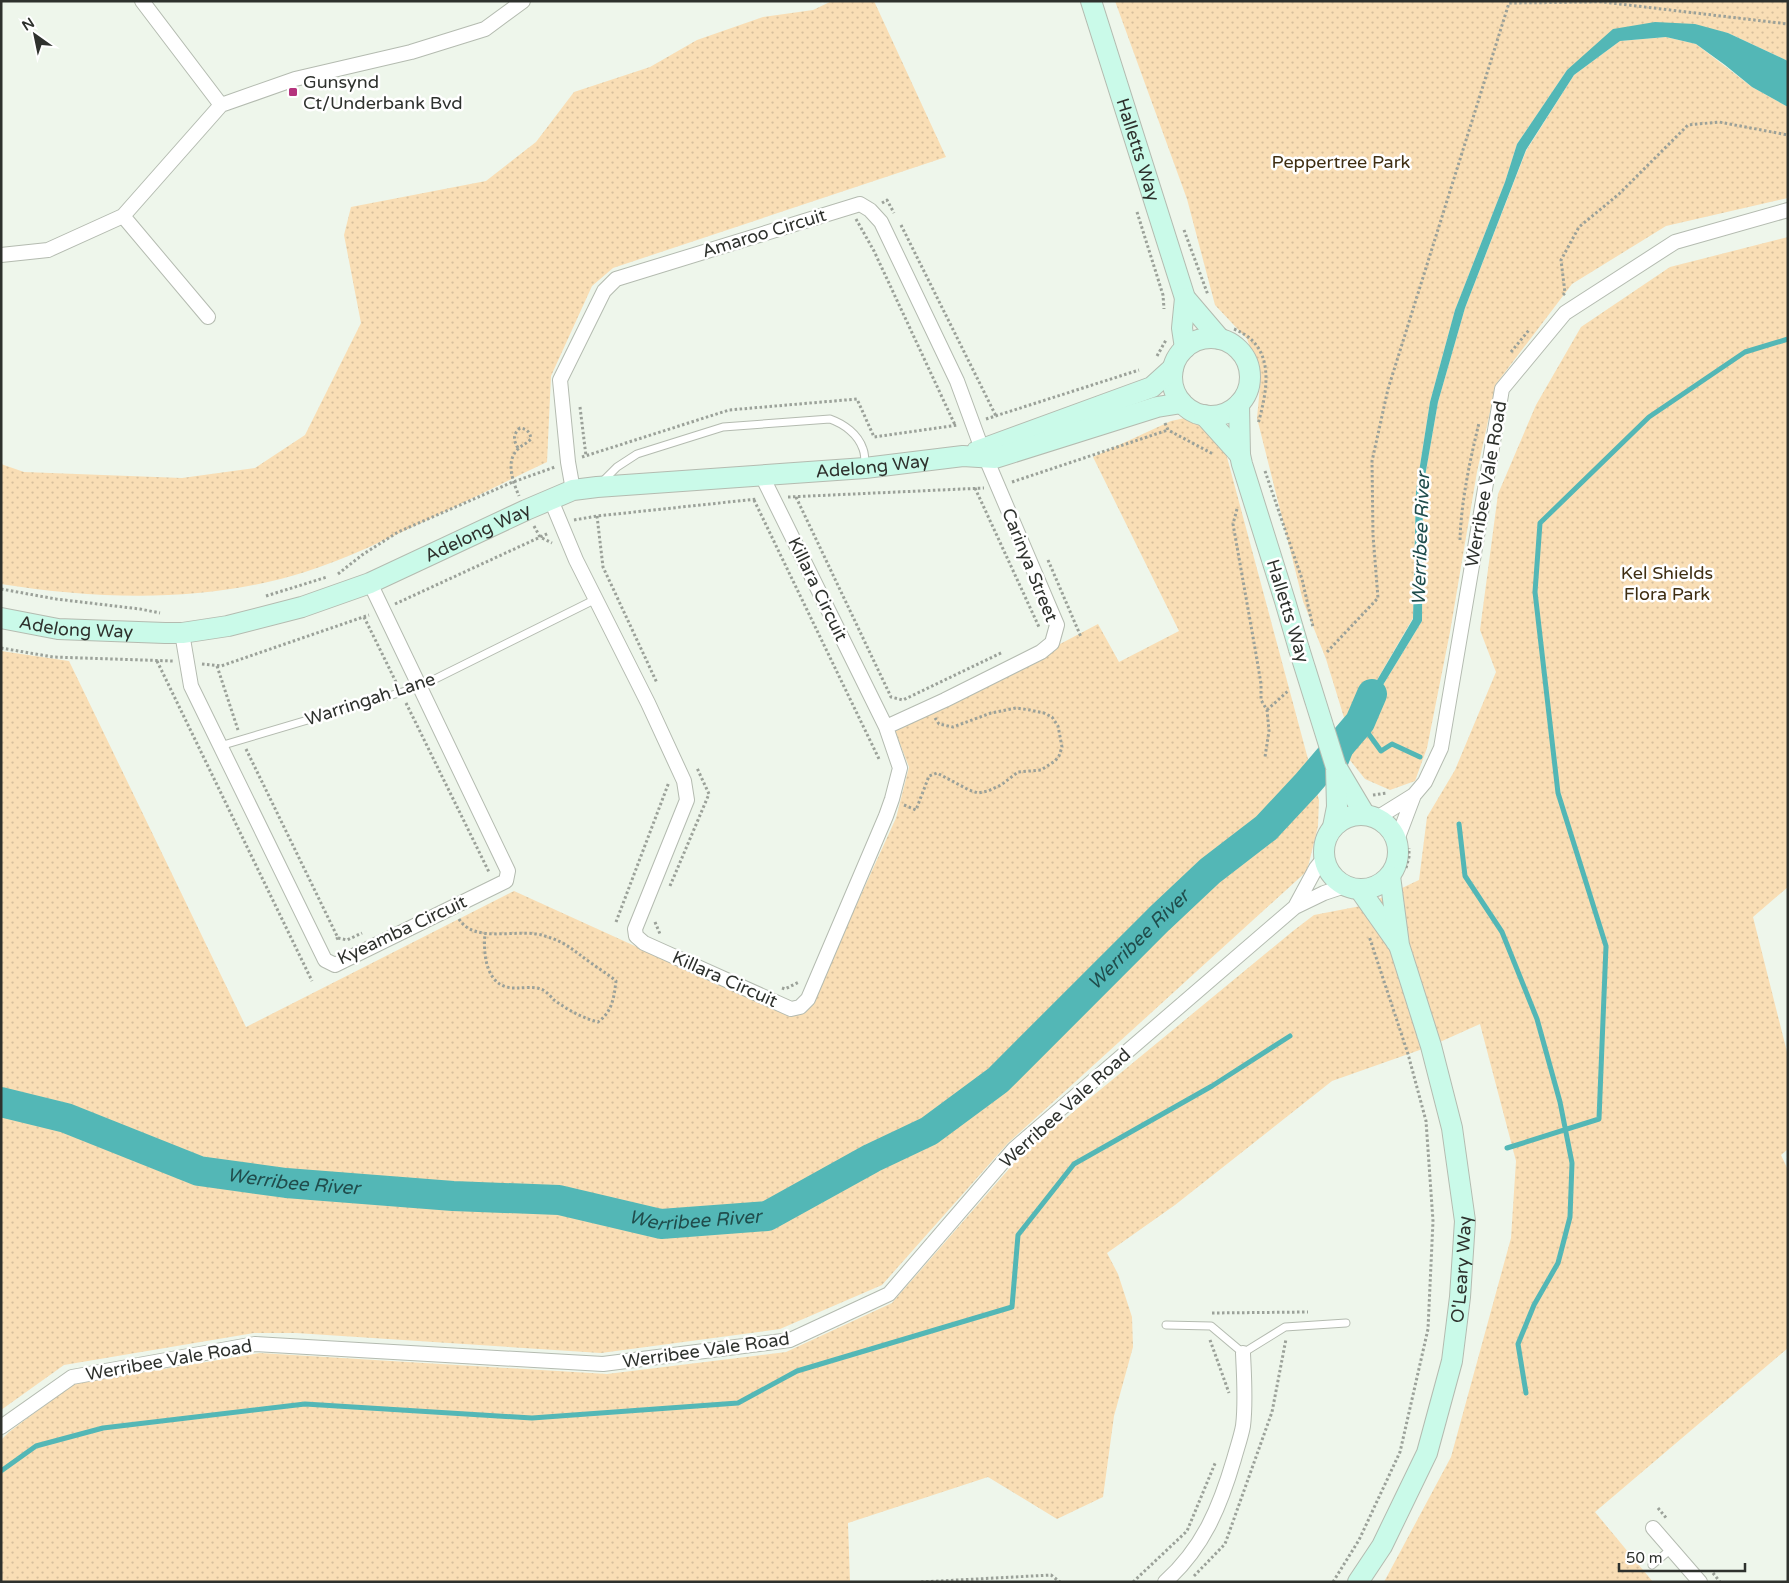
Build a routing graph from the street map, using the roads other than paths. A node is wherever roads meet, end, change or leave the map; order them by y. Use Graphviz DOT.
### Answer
graph roads {
  1 [pos="142,1"];
  2 [pos="524,1"];
  3 [pos="1091,1"];
  4 [pos="221,106"];
  5 [pos="1788,210"];
  6 [pos="123,216"];
  7 [pos="1,255"];
  8 [pos="1185,298"];
  9 [pos="208,318"];
  10 [pos="1220,339"];
  11 [pos="1185,348"];
  12 [pos="1164,363"];
  13 [pos="1182,403"];
  14 [pos="1239,404"];
  15 [pos="1204,415"];
  16 [pos="984,453"];
  17 [pos="1231,457"];
  18 [pos="865,468"];
  19 [pos="762,476"];
  20 [pos="597,486"];
  21 [pos="573,490"];
  22 [pos="551,500"];
  23 [pos="370,583"];
  24 [pos="596,599"];
  25 [pos="1,618"];
  26 [pos="182,633"];
  27 [pos="419,687"];
  28 [pos="886,727"];
  29 [pos="220,746"];
  30 [pos="1336,767"];
  31 [pos="1414,795"];
  32 [pos="1368,803"];
  33 [pos="1333,827"];
  34 [pos="1400,832"];
  35 [pos="1324,858"];
  36 [pos="1397,874"];
  37 [pos="1352,888"];
  38 [pos="1295,907"];
  39 [pos="1399,945"];
  40 [pos="1346,1323"];
  41 [pos="1166,1325"];
  42 [pos="1243,1353"];
  43 [pos="1,1428"];
  44 [pos="1653,1528"];
  45 [pos="1671,1549"];
  46 [pos="1652,1565"];
  47 [pos="1165,1582"];
  48 [pos="1358,1582"];
  49 [pos="1700,1582"];
  1 -- 4 [label="street"];
  2 -- 4 [label="street"];
  3 -- 8 [label="street, Halletts Way"];
  4 -- 6 [label="street"];
  5 -- 31 [label="street, Werribee Vale Road"];
  6 -- 7 [label="street"];
  6 -- 9 [label="street"];
  8 -- 10 [label="street, Halletts Way"];
  8 -- 11 [label="street, Halletts Way"];
  10 -- 11 [label="street"];
  10 -- 14 [label="street"];
  11 -- 12 [label="street"];
  12 -- 13 [label="street"];
  12 -- 16 [label="street, Adelong Way"];
  13 -- 15 [label="street"];
  13 -- 16 [label="street, Adelong Way"];
  14 -- 15 [label="street"];
  14 -- 17 [label="street"];
  15 -- 17 [label="street"];
  16 -- 18 [label="street, Adelong Way"];
  16 -- 21 [label="street, Amaroo Circuit"];
  16 -- 28 [label="street, Carinya Street"];
  17 -- 30 [label="street, Halletts Way, bridge"];
  18 -- 19 [label="street, Adelong Way"];
  18 -- 20 [label="lane"];
  19 -- 20 [label="street, Adelong Way"];
  19 -- 28 [label="street, Killara Circuit"];
  20 -- 21 [label="street, Adelong Way"];
  21 -- 22 [label="street, Adelong Way"];
  22 -- 23 [label="street, Adelong Way"];
  22 -- 24 [label="street, Killara Circuit"];
  23 -- 26 [label="street, Adelong Way"];
  23 -- 27 [label="street"];
  24 -- 27 [label="lane, Warringah Lane"];
  24 -- 28 [label="street, Killara Circuit"];
  25 -- 26 [label="street, Adelong Way"];
  26 -- 29 [label="street, Kyeamba Circuit"];
  27 -- 29 [label="lane, Warringah Lane"];
  27 -- 29 [label="street, Kyeamba Circuit"];
  30 -- 32 [label="street, Halletts Way"];
  30 -- 33 [label="street, Halletts Way"];
  31 -- 32 [label="street, Werribee Vale Road"];
  31 -- 34 [label="street, Werribee Vale Road"];
  32 -- 33 [label="street"];
  32 -- 34 [label="street"];
  33 -- 35 [label="street"];
  34 -- 36 [label="street"];
  35 -- 37 [label="street"];
  35 -- 38 [label="street, Werribee Vale Road"];
  36 -- 37 [label="street"];
  36 -- 39 [label="street, O'Leary Way"];
  37 -- 38 [label="street, Werribee Vale Road"];
  37 -- 39 [label="street, O'Leary Way"];
  38 -- 43 [label="street, Werribee Vale Road"];
  39 -- 48 [label="street, O'Leary Way"];
  40 -- 42 [label="lane"];
  41 -- 42 [label="lane"];
  42 -- 47 [label="street"];
  44 -- 45 [label="street"];
  45 -- 46 [label="lane"];
  45 -- 49 [label="street"];
}
